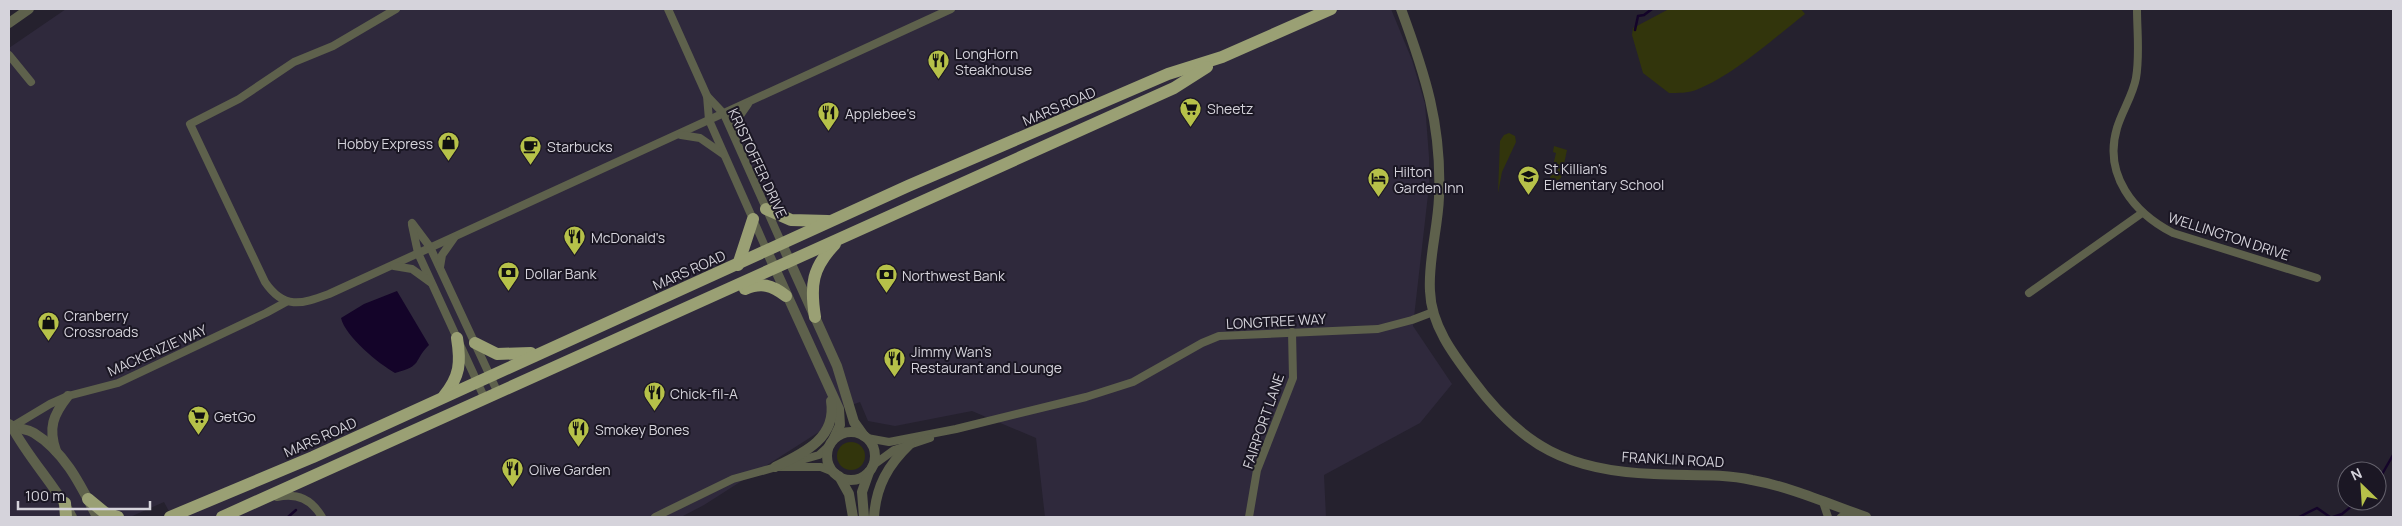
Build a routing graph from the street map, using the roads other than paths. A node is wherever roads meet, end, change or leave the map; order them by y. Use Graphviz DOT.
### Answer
graph roads {
  1 [pos="28,9"];
  2 [pos="396,9"];
  3 [pos="668,9"];
  4 [pos="951,9"];
  5 [pos="1331,9"];
  6 [pos="1401,9"];
  7 [pos="2137,9"];
  8 [pos="9,23"];
  9 [pos="9,55"];
  10 [pos="1222,57"];
  11 [pos="31,82"];
  12 [pos="707,96"];
  13 [pos="751,102"];
  14 [pos="724,114"];
  15 [pos="710,120"];
  16 [pos="676,135"];
  17 [pos="735,139"];
  18 [pos="725,156"];
  19 [pos="766,209"];
  20 [pos="2142,213"];
  21 [pos="753,220"];
  22 [pos="833,221"];
  23 [pos="458,234"];
  24 [pos="840,239"];
  25 [pos="782,244"];
  26 [pos="430,247"];
  27 [pos="767,251"];
  28 [pos="418,253"];
  29 [pos="790,262"];
  30 [pos="738,265"];
  31 [pos="389,266"];
  32 [pos="440,267"];
  33 [pos="774,269"];
  34 [pos="2317,278"];
  35 [pos="432,284"];
  36 [pos="2029,293"];
  37 [pos="786,296"];
  38 [pos="286,302"];
  39 [pos="1433,312"];
  40 [pos="816,317"];
  41 [pos="637,329"];
  42 [pos="1292,332"];
  43 [pos="457,338"];
  44 [pos="475,343"];
  45 [pos="543,351"];
  46 [pos="490,375"];
  47 [pos="477,381"];
  48 [pos="830,392"];
  49 [pos="498,393"];
  50 [pos="68,396"];
  51 [pos="442,398"];
  52 [pos="485,399"];
  53 [pos="10,426"];
  54 [pos="956,430"];
  55 [pos="865,437"];
  56 [pos="832,442"];
  57 [pos="910,444"];
  58 [pos="57,452"];
  59 [pos="775,467"];
  60 [pos="871,468"];
  61 [pos="837,475"];
  62 [pos="88,499"];
  63 [pos="257,500"];
  64 [pos="1823,502"];
  65 [pos="65,503"];
  66 [pos="1852,512"];
  67 [pos="66,517"];
  68 [pos="72,517"];
  69 [pos="97,517"];
  70 [pos="118,517"];
  71 [pos="169,517"];
  72 [pos="222,517"];
  73 [pos="322,517"];
  74 [pos="655,517"];
  75 [pos="853,517"];
  76 [pos="864,517"];
  77 [pos="874,517"];
  78 [pos="1249,517"];
  79 [pos="1828,517"];
  80 [pos="1841,517"];
  81 [pos="1866,517"];
  1 -- 8 [label="street"];
  2 -- 38 [label="street"];
  3 -- 12 [label="street, KRISTOFFER DRIVE"];
  4 -- 13 [label="street"];
  5 -- 10 [label="main road, MARS ROAD"];
  6 -- 39 [label="street, FRANKLIN ROAD"];
  7 -- 20 [label="street, WELLINGTON DRIVE"];
  9 -- 11 [label="street"];
  10 -- 22 [label="main road, MARS ROAD"];
  10 -- 24 [label="main road, MARS ROAD"];
  12 -- 14 [label="street, KRISTOFFER DRIVE"];
  12 -- 15 [label="street, KRISTOFFER DRIVE"];
  13 -- 14 [label="street"];
  13 -- 17 [label="street"];
  14 -- 15 [label="street"];
  14 -- 17 [label="street, KRISTOFFER DRIVE"];
  15 -- 16 [label="street"];
  15 -- 18 [label="street, KRISTOFFER DRIVE"];
  16 -- 18 [label="street"];
  16 -- 23 [label="street"];
  17 -- 19 [label="street, KRISTOFFER DRIVE"];
  18 -- 21 [label="street, KRISTOFFER DRIVE"];
  19 -- 22 [label="main road"];
  19 -- 25 [label="street, KRISTOFFER DRIVE"];
  20 -- 34 [label="street, WELLINGTON DRIVE"];
  20 -- 36 [label="street"];
  21 -- 27 [label="street, KRISTOFFER DRIVE"];
  21 -- 30 [label="main road"];
  22 -- 25 [label="main road, MARS ROAD"];
  23 -- 26 [label="street"];
  23 -- 32 [label="street"];
  24 -- 29 [label="main road, MARS ROAD"];
  24 -- 40 [label="main road"];
  25 -- 27 [label="main road, MARS ROAD"];
  25 -- 29 [label="street"];
  26 -- 28 [label="street"];
  26 -- 28 [label="street"];
  26 -- 32 [label="street"];
  27 -- 30 [label="main road, MARS ROAD"];
  27 -- 33 [label="street"];
  28 -- 31 [label="street"];
  28 -- 35 [label="street"];
  29 -- 33 [label="main road, MARS ROAD"];
  29 -- 40 [label="street"];
  30 -- 45 [label="main road, MARS ROAD"];
  31 -- 35 [label="street"];
  31 -- 38 [label="street"];
  32 -- 44 [label="street"];
  33 -- 37 [label="street"];
  33 -- 41 [label="main road, MARS ROAD"];
  35 -- 43 [label="street"];
  37 -- 41 [label="main road"];
  37 -- 48 [label="street"];
  38 -- 50 [label="street, MACKENZIE WAY"];
  39 -- 42 [label="street, LONGTREE WAY"];
  39 -- 64 [label="street, FRANKLIN ROAD"];
  40 -- 55 [label="street"];
  41 -- 49 [label="main road, MARS ROAD"];
  42 -- 54 [label="street, LONGTREE WAY"];
  42 -- 78 [label="street, FAIRPORT LANE"];
  43 -- 47 [label="street"];
  43 -- 51 [label="main road"];
  44 -- 45 [label="main road"];
  44 -- 46 [label="street"];
  45 -- 46 [label="main road, MARS ROAD"];
  46 -- 47 [label="main road, MARS ROAD"];
  46 -- 49 [label="street"];
  47 -- 51 [label="main road, MARS ROAD"];
  47 -- 52 [label="street"];
  48 -- 56 [label="street"];
  48 -- 59 [label="street"];
  49 -- 52 [label="main road, MARS ROAD"];
  50 -- 53 [label="street, MACKENZIE WAY"];
  50 -- 58 [label="street"];
  51 -- 71 [label="main road, MARS ROAD"];
  52 -- 63 [label="main road, MARS ROAD"];
  53 -- 58 [label="street"];
  53 -- 65 [label="street"];
  54 -- 55 [label="street"];
  54 -- 57 [label="street"];
  55 -- 56 [label="street"];
  55 -- 60 [label="street"];
  56 -- 59 [label="street"];
  56 -- 61 [label="street"];
  57 -- 60 [label="street"];
  57 -- 77 [label="street"];
  58 -- 62 [label="street"];
  59 -- 61 [label="street"];
  59 -- 74 [label="street"];
  60 -- 61 [label="street"];
  60 -- 76 [label="street"];
  61 -- 75 [label="street"];
  62 -- 69 [label="street"];
  62 -- 70 [label="main road"];
  63 -- 72 [label="main road, MARS ROAD"];
  63 -- 73 [label="street"];
  64 -- 66 [label="street, FRANKLIN ROAD"];
  64 -- 79 [label="street"];
  65 -- 67 [label="main road"];
  65 -- 68 [label="street"];
  66 -- 80 [label="street"];
  66 -- 81 [label="street, FRANKLIN ROAD"];
}
